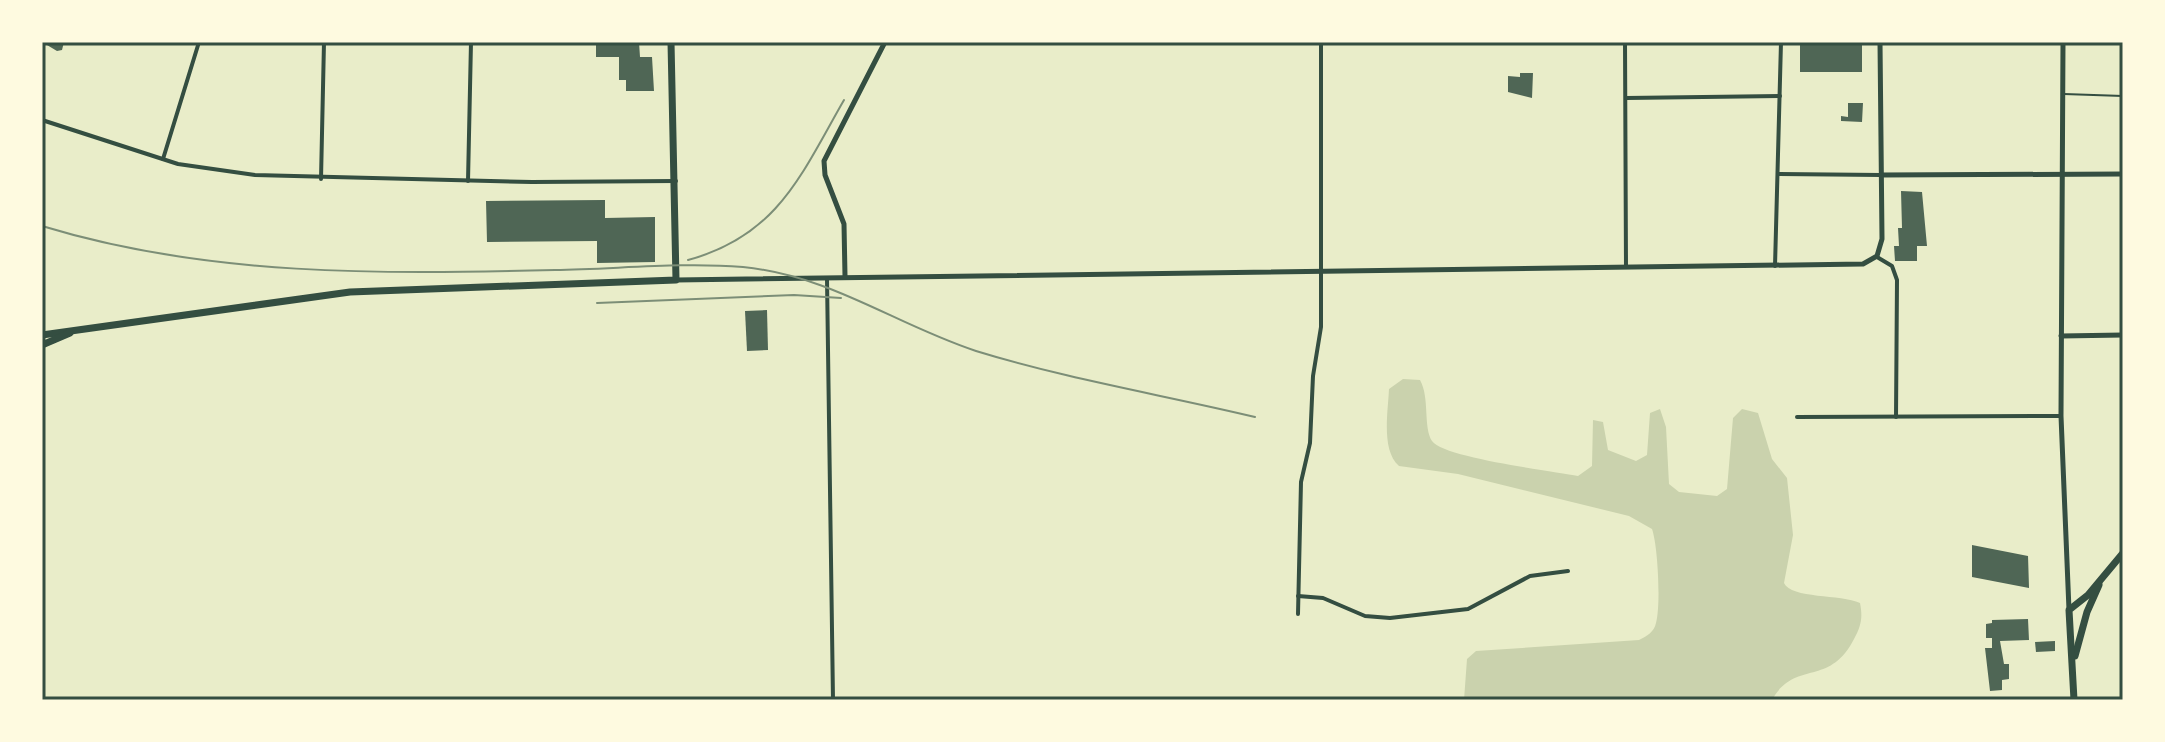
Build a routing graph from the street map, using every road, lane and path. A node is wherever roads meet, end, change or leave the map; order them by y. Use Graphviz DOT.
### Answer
graph roads {
  1 [pos="199,42"];
  2 [pos="324,42"];
  3 [pos="471,42"];
  4 [pos="671,42"];
  5 [pos="885,42"];
  6 [pos="1321,42"];
  7 [pos="1625,42"];
  8 [pos="1781,42"];
  9 [pos="1880,42"];
  10 [pos="2063,42"];
  11 [pos="2064,94"];
  12 [pos="1781,96"];
  13 [pos="2123,96"];
  14 [pos="1626,98"];
  15 [pos="42,120"];
  16 [pos="163,159"];
  17 [pos="1779,174"];
  18 [pos="2062,174"];
  19 [pos="2123,174"];
  20 [pos="1881,175"];
  21 [pos="321,179"];
  22 [pos="468,181"];
  23 [pos="676,181"];
  24 [pos="1877,256"];
  25 [pos="1775,266"];
  26 [pos="1626,267"];
  27 [pos="1322,271"];
  28 [pos="827,276"];
  29 [pos="845,276"];
  30 [pos="676,280"];
  31 [pos="87,327"];
  32 [pos="42,335"];
  33 [pos="2123,335"];
  34 [pos="2061,336"];
  35 [pos="42,345"];
  36 [pos="2061,416"];
  37 [pos="1797,417"];
  38 [pos="1896,417"];
  39 [pos="2123,553"];
  40 [pos="1568,571"];
  41 [pos="2104,576"];
  42 [pos="1298,596"];
  43 [pos="2069,610"];
  44 [pos="1298,614"];
  45 [pos="2072,666"];
  46 [pos="833,700"];
  47 [pos="2074,700"];
  1 -- 16 [label="street"];
  2 -- 21 [label="street"];
  3 -- 22 [label="street"];
  4 -- 23 [label="main road"];
  5 -- 29 [label="street"];
  6 -- 27 [label="street"];
  7 -- 14 [label="street"];
  8 -- 12 [label="street"];
  9 -- 20 [label="street"];
  10 -- 11 [label="street"];
  11 -- 13 [label="lane"];
  11 -- 18 [label="street"];
  12 -- 14 [label="street"];
  12 -- 17 [label="street"];
  14 -- 26 [label="street"];
  15 -- 16 [label="street"];
  16 -- 21 [label="street"];
  17 -- 20 [label="street"];
  17 -- 25 [label="street"];
  18 -- 19 [label="street"];
  18 -- 20 [label="street"];
  18 -- 34 [label="street"];
  20 -- 24 [label="street"];
  21 -- 22 [label="street"];
  22 -- 23 [label="street"];
  23 -- 30 [label="main road"];
  24 -- 25 [label="street"];
  24 -- 38 [label="street"];
  25 -- 26 [label="street"];
  26 -- 27 [label="street"];
  27 -- 29 [label="street"];
  27 -- 42 [label="street"];
  28 -- 29 [label="street"];
  28 -- 30 [label="street"];
  28 -- 46 [label="street"];
  30 -- 31 [label="main road"];
  31 -- 32 [label="main road"];
  31 -- 35 [label="main road"];
  33 -- 34 [label="street"];
  34 -- 36 [label="street"];
  36 -- 38 [label="street"];
  36 -- 43 [label="street"];
  37 -- 38 [label="street"];
  39 -- 41 [label="main road"];
  40 -- 42 [label="street"];
  41 -- 43 [label="main road"];
  41 -- 45 [label="main road"];
  42 -- 44 [label="street"];
  43 -- 45 [label="main road"];
  45 -- 47 [label="main road"];
}
